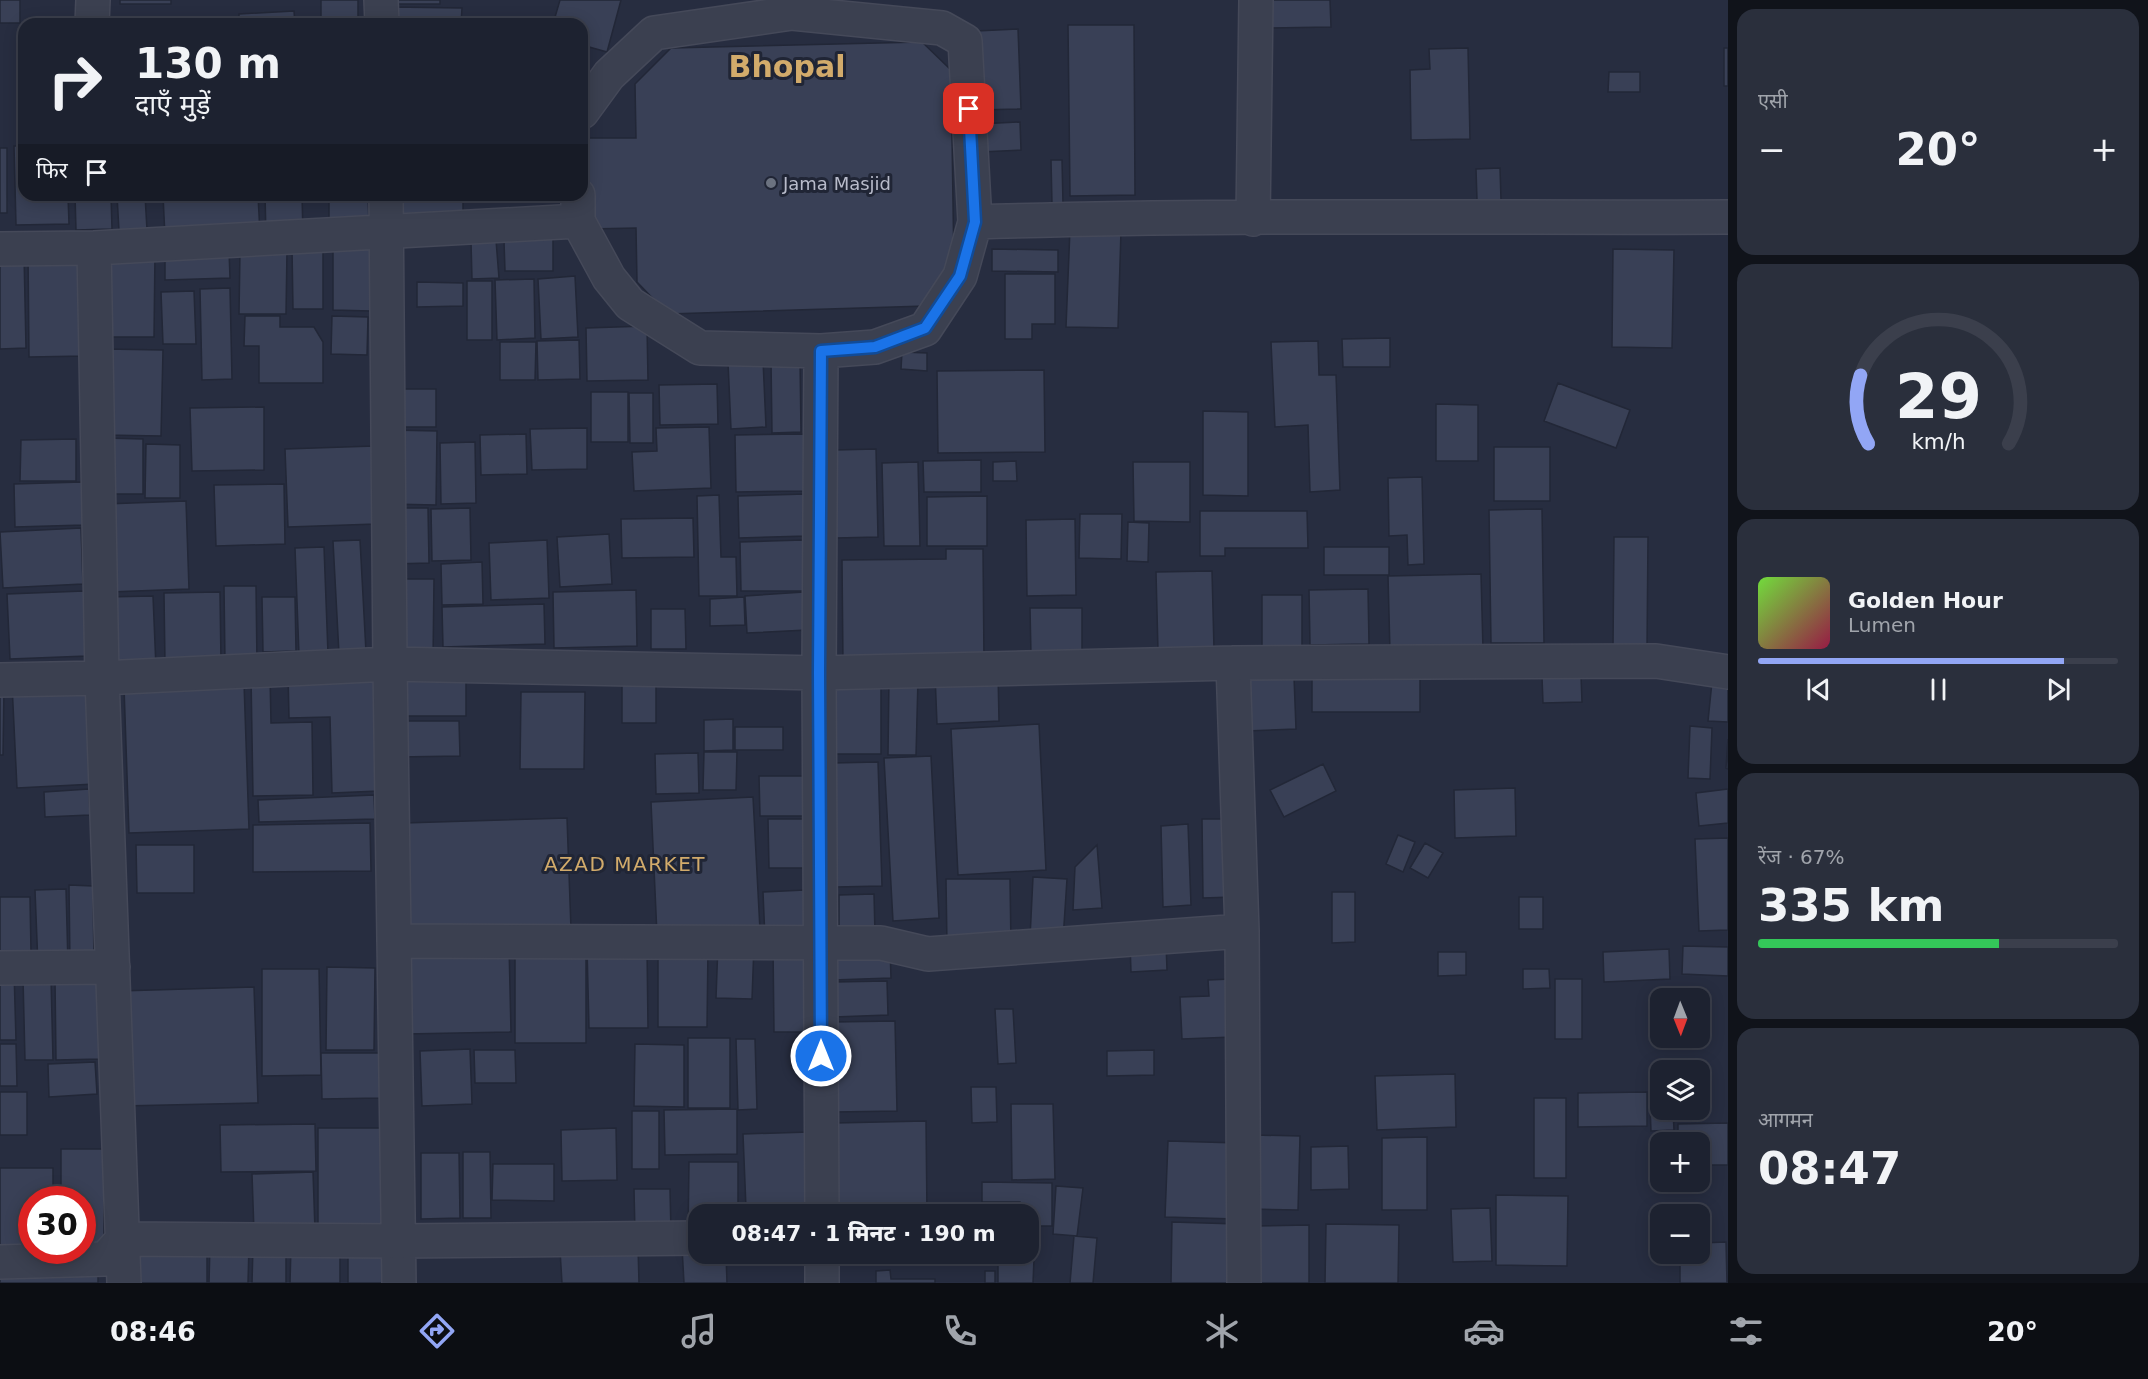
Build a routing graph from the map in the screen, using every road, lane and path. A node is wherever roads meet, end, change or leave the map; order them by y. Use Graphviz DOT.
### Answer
graph roads {
  1 [pos="93,0"];
  2 [pos="381,0"];
  3 [pos="1256,0"];
  4 [pos="792,6"];
  5 [pos="92,18"];
  6 [pos="382,18"];
  7 [pos="588,104"];
  8 [pos="386,201"];
  9 [pos="578,208"];
  10 [pos="1728,217"];
  11 [pos="1253,219"];
  12 [pos="975,222"];
  13 [pos="387,234"];
  14 [pos="94,248"];
  15 [pos="0,249"];
  16 [pos="821,351"];
  17 [pos="1233,663"];
  18 [pos="390,664"];
  19 [pos="1728,672"];
  20 [pos="819,673"];
  21 [pos="102,678"];
  22 [pos="0,680"];
  23 [pos="1242,931"];
  24 [pos="394,941"];
  25 [pos="820,942"];
  26 [pos="0,968"];
  27 [pos="113,968"];
  28 [pos="822,1204"];
  29 [pos="688,1238"];
  30 [pos="123,1239"];
  31 [pos="399,1241"];
  32 [pos="0,1262"];
  33 [pos="822,1264"];
  34 [pos="124,1283"];
  35 [pos="399,1283"];
  36 [pos="822,1283"];
  37 [pos="1245,1283"];
  1 -- 5 [label="street"];
  2 -- 6 [label="street"];
  3 -- 11 [label="street"];
  4 -- 7 [label="street"];
  4 -- 12 [label="street"];
  8 -- 13 [label="street"];
  9 -- 13 [label="street"];
  9 -- 16 [label="street"];
  10 -- 11 [label="street"];
  11 -- 12 [label="street"];
  12 -- 16 [label="street"];
  13 -- 14 [label="street"];
  13 -- 18 [label="street"];
  14 -- 15 [label="street"];
  14 -- 21 [label="street"];
  16 -- 20 [label="street"];
  17 -- 19 [label="street"];
  17 -- 20 [label="street"];
  17 -- 23 [label="street"];
  18 -- 20 [label="street"];
  18 -- 21 [label="street"];
  18 -- 24 [label="street"];
  20 -- 25 [label="street"];
  21 -- 22 [label="street"];
  21 -- 27 [label="street"];
  23 -- 25 [label="street"];
  23 -- 37 [label="street"];
  24 -- 25 [label="street"];
  24 -- 31 [label="street"];
  25 -- 28 [label="street"];
  26 -- 27 [label="street"];
  27 -- 30 [label="street"];
  29 -- 31 [label="street"];
  30 -- 31 [label="street"];
  30 -- 32 [label="street"];
  30 -- 34 [label="street"];
  31 -- 35 [label="street"];
  33 -- 36 [label="street"];
}
